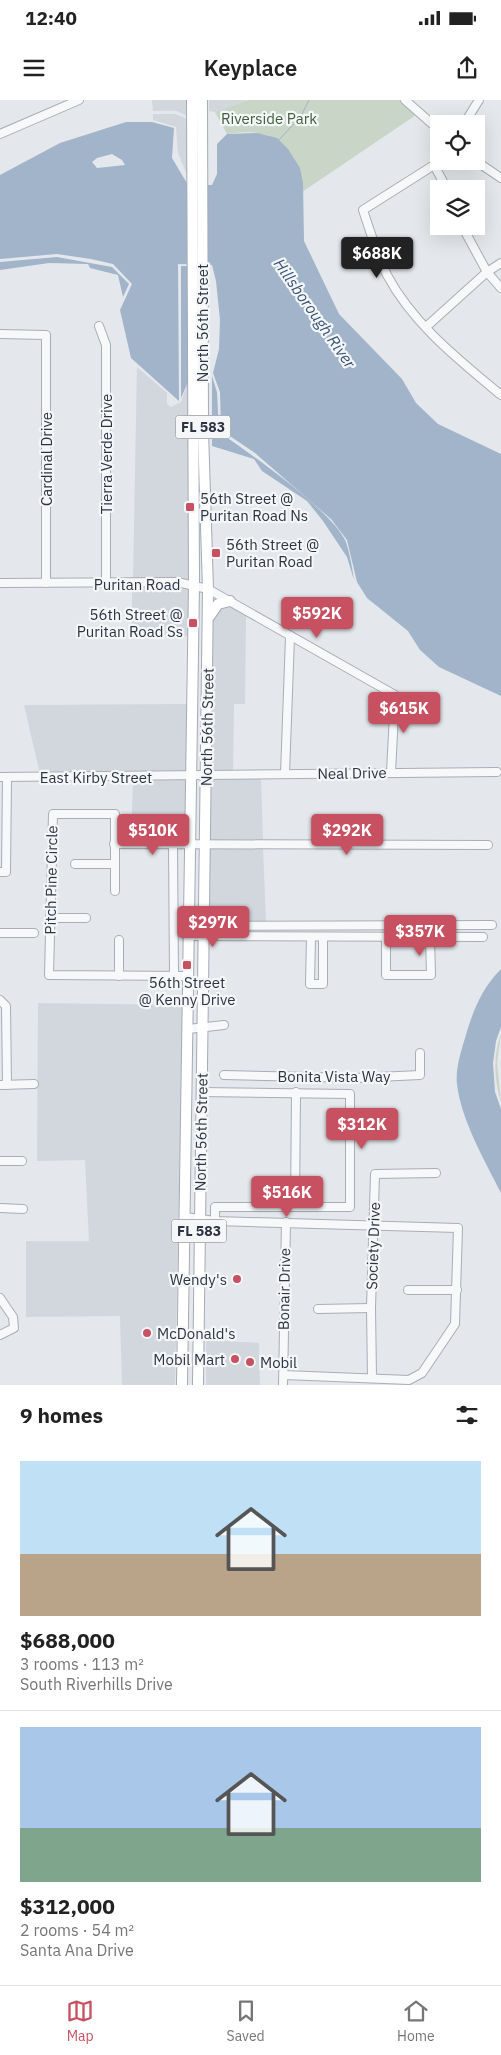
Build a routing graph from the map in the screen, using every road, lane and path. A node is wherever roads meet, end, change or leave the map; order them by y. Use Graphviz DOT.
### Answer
graph roads {
  1 [pos="79,100"];
  2 [pos="192,100"];
  3 [pos="202,100"];
  4 [pos="405,100"];
  5 [pos="479,100"];
  6 [pos="470,115"];
  7 [pos="430,122"];
  8 [pos="0,134"];
  9 [pos="430,165"];
  10 [pos="485,167"];
  11 [pos="501,178"];
  12 [pos="199,183"];
  13 [pos="467,235"];
  14 [pos="501,263"];
  15 [pos="487,272"];
  16 [pos="501,288"];
  17 [pos="98,326"];
  18 [pos="426,327"];
  19 [pos="0,334"];
  20 [pos="501,395"];
  21 [pos="199,455"];
  22 [pos="0,583"];
  23 [pos="46,583"];
  24 [pos="106,584"];
  25 [pos="194,585"];
  26 [pos="208,588"];
  27 [pos="230,601"];
  28 [pos="208,618"];
  29 [pos="290,637"];
  30 [pos="192,694"];
  31 [pos="207,694"];
  32 [pos="391,772"];
  33 [pos="497,772"];
  34 [pos="286,774"];
  35 [pos="192,776"];
  36 [pos="207,776"];
  37 [pos="4,777"];
  38 [pos="114,844"];
  39 [pos="191,844"];
  40 [pos="205,844"];
  41 [pos="173,845"];
  42 [pos="488,845"];
  43 [pos="75,864"];
  44 [pos="114,864"];
  45 [pos="3,872"];
  46 [pos="115,891"];
  47 [pos="50,918"];
  48 [pos="86,918"];
  49 [pos="492,925"];
  50 [pos="189,931"];
  51 [pos="204,931"];
  52 [pos="0,933"];
  53 [pos="34,933"];
  54 [pos="311,937"];
  55 [pos="323,937"];
  56 [pos="483,937"];
  57 [pos="386,938"];
  58 [pos="430,938"];
  59 [pos="119,940"];
  60 [pos="119,976"];
  61 [pos="174,976"];
  62 [pos="188,976"];
  63 [pos="0,1000"];
  64 [pos="224,1026"];
  65 [pos="188,1029"];
  66 [pos="203,1029"];
  67 [pos="420,1053"];
  68 [pos="224,1075"];
  69 [pos="34,1084"];
  70 [pos="4,1085"];
  71 [pos="201,1092"];
  72 [pos="296,1092"];
  73 [pos="0,1161"];
  74 [pos="22,1161"];
  75 [pos="436,1173"];
  76 [pos="295,1206"];
  77 [pos="0,1208"];
  78 [pos="23,1208"];
  79 [pos="185,1217"];
  80 [pos="199,1220"];
  81 [pos="215,1221"];
  82 [pos="286,1222"];
  83 [pos="372,1225"];
  84 [pos="408,1290"];
  85 [pos="457,1290"];
  86 [pos="0,1298"];
  87 [pos="371,1308"];
  88 [pos="318,1309"];
  89 [pos="0,1335"];
  90 [pos="284,1375"];
  91 [pos="372,1378"];
  92 [pos="182,1385"];
  93 [pos="198,1385"];
  94 [pos="283,1385"];
  1 -- 8 [label="street"];
  2 -- 12 [label="main road, North 56th Street / FL 583"];
  3 -- 12 [label="main road, North 56th Street / FL 583"];
  4 -- 7 [label="street"];
  5 -- 6 [label="street"];
  9 -- 18 [label="street"];
  10 -- 11 [label="street"];
  12 -- 21 [label="main road, North 56th Street / FL 583"];
  13 -- 15 [label="street"];
  14 -- 15 [label="street"];
  15 -- 16 [label="street"];
  15 -- 18 [label="street"];
  17 -- 24 [label="street, Tierra Verde Drive"];
  18 -- 20 [label="street"];
  19 -- 23 [label="street, Cardinal Drive"];
  21 -- 25 [label="main road, North 56th Street / FL 583"];
  21 -- 26 [label="main road, North 56th Street / FL 583"];
  22 -- 23 [label="street, Puritan Road"];
  23 -- 24 [label="street, Puritan Road"];
  24 -- 25 [label="street, Puritan Road"];
  25 -- 26 [label="street, Puritan Road"];
  25 -- 30 [label="main road, North 56th Street / FL 583"];
  26 -- 27 [label="street, Puritan Road"];
  26 -- 28 [label="main road, North 56th Street / FL 583"];
  27 -- 28 [label="main road"];
  27 -- 29 [label="street, Puritan Road"];
  28 -- 31 [label="main road, North 56th Street / FL 583"];
  29 -- 32 [label="street, Puritan Road"];
  29 -- 34 [label="street"];
  30 -- 31 [label="main road"];
  30 -- 35 [label="main road, North 56th Street / FL 583"];
  31 -- 36 [label="main road, North 56th Street / FL 583"];
  32 -- 33 [label="street, Neal Drive"];
  32 -- 34 [label="street, Neal Drive"];
  34 -- 36 [label="street, Neal Drive"];
  35 -- 36 [label="street, East Kirby Street"];
  35 -- 37 [label="street, East Kirby Street"];
  35 -- 39 [label="main road, North 56th Street / FL 583"];
  36 -- 40 [label="main road, North 56th Street / FL 583"];
  37 -- 45 [label="street"];
  38 -- 41 [label="street"];
  38 -- 44 [label="street"];
  38 -- 47 [label="street, Pitch Pine Circle"];
  39 -- 40 [label="street"];
  39 -- 41 [label="street"];
  39 -- 50 [label="main road, North 56th Street / FL 583"];
  40 -- 42 [label="street"];
  40 -- 51 [label="main road, North 56th Street / FL 583"];
  41 -- 61 [label="street"];
  43 -- 44 [label="street"];
  44 -- 46 [label="street"];
  47 -- 48 [label="street"];
  47 -- 60 [label="street, Pitch Pine Circle"];
  49 -- 51 [label="street"];
  50 -- 51 [label="street"];
  50 -- 62 [label="main road, North 56th Street / FL 583"];
  51 -- 54 [label="street"];
  51 -- 66 [label="main road, North 56th Street / FL 583"];
  52 -- 53 [label="street"];
  54 -- 55 [label="street"];
  54 -- 55 [label="street"];
  55 -- 57 [label="street"];
  56 -- 58 [label="street"];
  57 -- 58 [label="street"];
  57 -- 58 [label="street"];
  59 -- 60 [label="street"];
  60 -- 61 [label="street, Pitch Pine Circle"];
  61 -- 62 [label="street, Pitch Pine Circle"];
  62 -- 65 [label="main road, North 56th Street / FL 583"];
  63 -- 70 [label="street"];
  64 -- 66 [label="street"];
  65 -- 66 [label="street"];
  65 -- 79 [label="main road, North 56th Street / FL 583"];
  66 -- 71 [label="main road, North 56th Street / FL 583"];
  67 -- 68 [label="street, Bonita Vista Way"];
  69 -- 70 [label="street"];
  71 -- 72 [label="street"];
  71 -- 80 [label="main road, North 56th Street / FL 583"];
  72 -- 76 [label="street"];
  72 -- 76 [label="street"];
  73 -- 74 [label="street"];
  75 -- 83 [label="street, Society Drive"];
  76 -- 81 [label="street"];
  77 -- 78 [label="street"];
  79 -- 80 [label="street"];
  79 -- 92 [label="main road, North 56th Street / FL 583"];
  80 -- 81 [label="street"];
  80 -- 93 [label="main road, North 56th Street / FL 583"];
  81 -- 82 [label="street"];
  82 -- 83 [label="street"];
  82 -- 90 [label="street, Bonair Drive"];
  83 -- 85 [label="street"];
  83 -- 87 [label="street, Society Drive"];
  84 -- 85 [label="street"];
  85 -- 91 [label="street"];
  86 -- 89 [label="street"];
  87 -- 88 [label="street"];
  87 -- 91 [label="street, Society Drive"];
  90 -- 91 [label="street"];
  90 -- 94 [label="street, Bonair Drive"];
}
